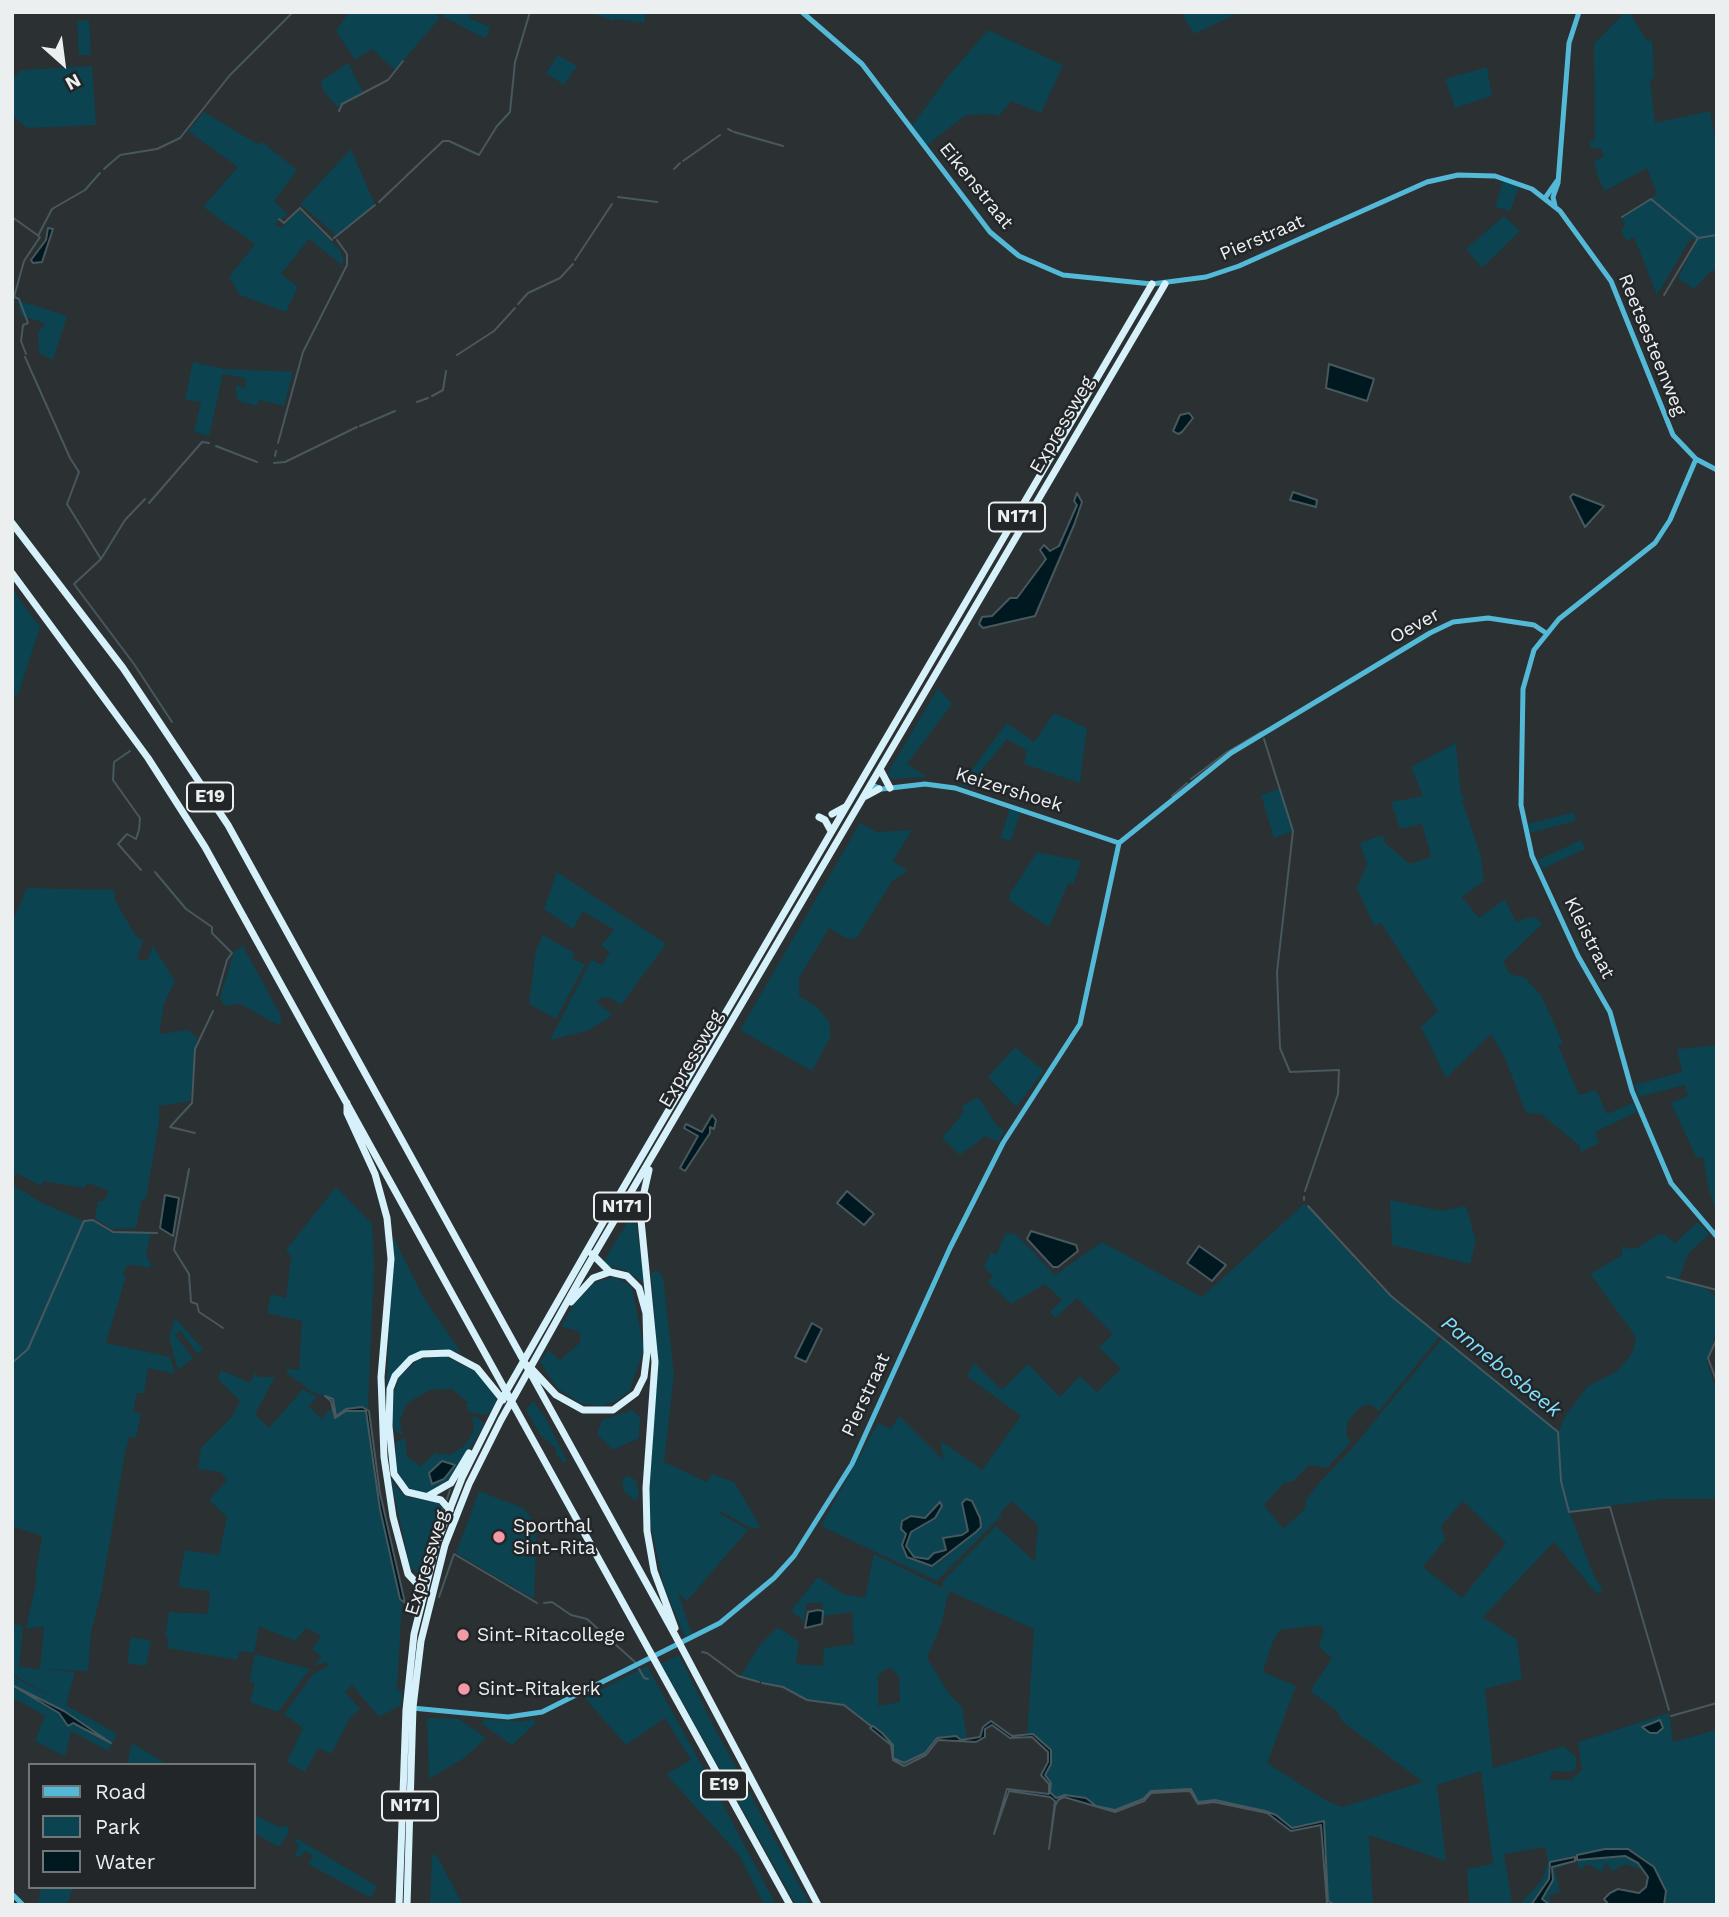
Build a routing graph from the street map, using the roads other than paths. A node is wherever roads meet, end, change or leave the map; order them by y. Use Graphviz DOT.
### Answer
graph roads {
  1 [pos="802,12"];
  2 [pos="1579,12"];
  3 [pos="1538,193"];
  4 [pos="1548,197"];
  5 [pos="1178,282"];
  6 [pos="1164,284"];
  7 [pos="1152,285"];
  8 [pos="1696,459"];
  9 [pos="1717,470"];
  10 [pos="12,523"];
  11 [pos="12,573"];
  12 [pos="1546,633"];
  13 [pos="881,771"];
  14 [pos="881,786"];
  15 [pos="845,806"];
  16 [pos="832,814"];
  17 [pos="819,817"];
  18 [pos="831,831"];
  19 [pos="1119,843"];
  20 [pos="358,1130"];
  21 [pos="656,1151"];
  22 [pos="624,1203"];
  23 [pos="612,1207"];
  24 [pos="640,1210"];
  25 [pos="1717,1237"];
  26 [pos="590,1247"];
  27 [pos="593,1256"];
  28 [pos="610,1272"];
  29 [pos="554,1325"];
  30 [pos="495,1381"];
  31 [pos="539,1382"];
  32 [pos="491,1419"];
  33 [pos="500,1420"];
  34 [pos="479,1443"];
  35 [pos="424,1497"];
  36 [pos="449,1508"];
  37 [pos="454,1518"];
  38 [pos="406,1570"];
  39 [pos="431,1578"];
  40 [pos="424,1590"];
  41 [pos="677,1636"];
  42 [pos="410,1709"];
  43 [pos="12,1894"];
  44 [pos="23,1905"];
  45 [pos="399,1905"];
  46 [pos="407,1905"];
  47 [pos="790,1905"];
  48 [pos="818,1905"];
  1 -- 7 [label="street, Eikenstraat"];
  2 -- 4 [label="street"];
  3 -- 4 [label="street, Reetsesteenweg"];
  3 -- 5 [label="street, Pierstraat"];
  4 -- 8 [label="street, Reetsesteenweg"];
  5 -- 6 [label="street, Eikenstraat"];
  6 -- 7 [label="street, Eikenstraat"];
  6 -- 13 [label="highway, Expressweg / N171"];
  7 -- 15 [label="highway, Expressweg / N171"];
  8 -- 9 [label="street, Reetsesteenweg"];
  8 -- 12 [label="street"];
  10 -- 31 [label="highway, E19"];
  11 -- 20 [label="highway, E19"];
  12 -- 19 [label="street, Oever"];
  12 -- 25 [label="street, Kleistraat"];
  13 -- 14 [label="highway, Expressweg / N171"];
  13 -- 14 [label="highway"];
  14 -- 19 [label="street, Keizershoek"];
  14 -- 21 [label="highway, Expressweg / N171"];
  15 -- 16 [label="highway"];
  15 -- 18 [label="highway, Expressweg / N171"];
  17 -- 18 [label="highway"];
  18 -- 23 [label="highway, Expressweg / N171"];
  19 -- 42 [label="street, Pierstraat"];
  20 -- 30 [label="highway, E19"];
  20 -- 38 [label="highway"];
  21 -- 22 [label="highway, Expressweg / N171"];
  21 -- 24 [label="highway"];
  22 -- 23 [label="highway"];
  22 -- 24 [label="highway"];
  22 -- 27 [label="highway, Expressweg / N171"];
  23 -- 26 [label="highway, Expressweg / N171"];
  24 -- 41 [label="highway"];
  26 -- 27 [label="highway"];
  26 -- 32 [label="highway, Expressweg / N171"];
  27 -- 28 [label="highway"];
  27 -- 29 [label="highway, Expressweg / N171"];
  28 -- 29 [label="highway"];
  28 -- 31 [label="highway"];
  29 -- 33 [label="highway, Expressweg / N171"];
  30 -- 35 [label="highway"];
  30 -- 47 [label="highway, E19"];
  31 -- 41 [label="highway, E19"];
  32 -- 33 [label="highway"];
  32 -- 34 [label="highway, Expressweg / N171"];
  33 -- 37 [label="highway, Expressweg / N171"];
  34 -- 35 [label="highway"];
  34 -- 36 [label="highway, Expressweg / N171"];
  35 -- 36 [label="highway"];
  36 -- 37 [label="highway"];
  36 -- 39 [label="highway, Expressweg / N171"];
  37 -- 39 [label="highway, Expressweg / N171"];
  38 -- 39 [label="highway"];
  38 -- 40 [label="highway"];
  39 -- 40 [label="highway, Expressweg / N171"];
  39 -- 42 [label="highway, Expressweg / N171"];
  40 -- 42 [label="highway, Expressweg / N171"];
  41 -- 48 [label="highway, E19"];
  42 -- 45 [label="highway, Expressweg / N171"];
  42 -- 46 [label="highway, Expressweg / N171"];
  43 -- 44 [label="street"];
}
